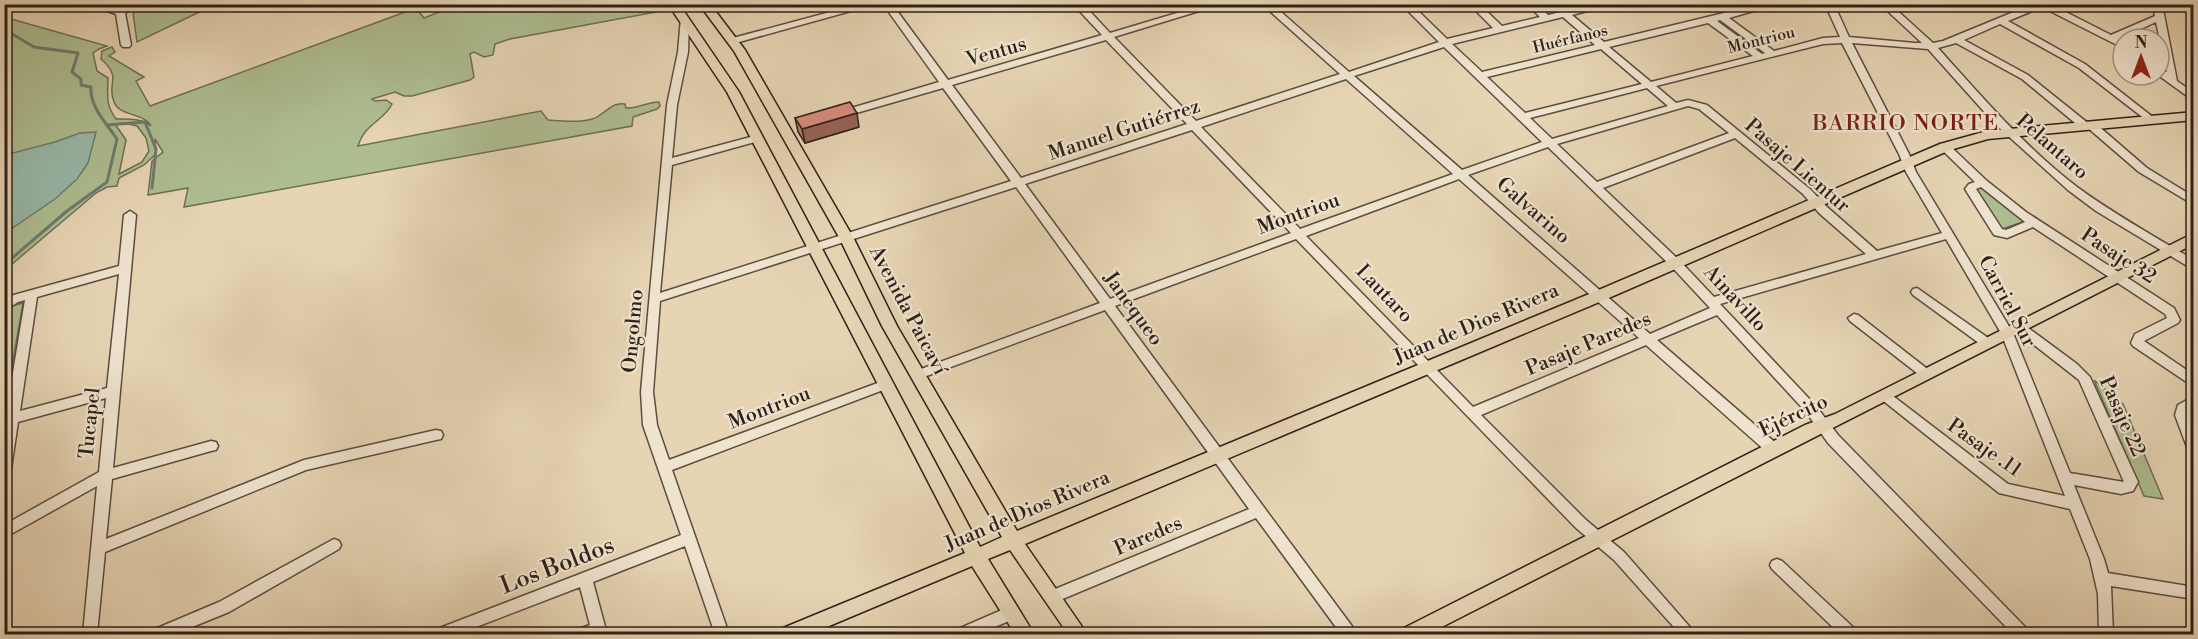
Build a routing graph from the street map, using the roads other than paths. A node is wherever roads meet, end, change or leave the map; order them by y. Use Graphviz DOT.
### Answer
graph roads {
  1 [pos="90,4"];
  2 [pos="136,4"];
  3 [pos="673,4"];
  4 [pos="704,4"];
  5 [pos="872,4"];
  6 [pos="887,4"];
  7 [pos="1077,4"];
  8 [pos="1218,4"];
  9 [pos="1266,4"];
  10 [pos="1405,4"];
  11 [pos="1473,4"];
  12 [pos="1531,4"];
  13 [pos="1609,4"];
  14 [pos="1774,4"];
  15 [pos="1829,4"];
  16 [pos="2042,4"];
  17 [pos="2157,4"];
  18 [pos="1593,6"];
  19 [pos="1890,6"];
  20 [pos="120,12"];
  21 [pos="1566,15"];
  22 [pos="1722,17"];
  23 [pos="2160,17"];
  24 [pos="1547,19"];
  25 [pos="684,20"];
  26 [pos="1710,20"];
  27 [pos="2001,21"];
  28 [pos="2138,27"];
  29 [pos="1500,30"];
  30 [pos="1108,37"];
  31 [pos="1845,39"];
  32 [pos="1956,39"];
  33 [pos="2111,39"];
  34 [pos="732,40"];
  35 [pos="1445,44"];
  36 [pos="126,45"];
  37 [pos="1606,45"];
  38 [pos="1930,45"];
  39 [pos="1771,53"];
  40 [pos="1759,56"];
  41 [pos="1348,76"];
  42 [pos="1478,76"];
  43 [pos="2173,80"];
  44 [pos="945,84"];
  45 [pos="1652,84"];
  46 [pos="2193,98"];
  47 [pos="1697,104"];
  48 [pos="1678,106"];
  49 [pos="836,116"];
  50 [pos="2193,116"];
  51 [pos="1522,117"];
  52 [pos="2150,120"];
  53 [pos="2089,126"];
  54 [pos="1195,127"];
  55 [pos="2011,133"];
  56 [pos="1736,134"];
  57 [pos="758,138"];
  58 [pos="1549,143"];
  59 [pos="1945,147"];
  60 [pos="1907,162"];
  61 [pos="667,163"];
  62 [pos="1460,174"];
  63 [pos="1983,183"];
  64 [pos="1018,184"];
  65 [pos="1595,187"];
  66 [pos="1815,202"];
  67 [pos="2193,202"];
  68 [pos="130,215"];
  69 [pos="2034,223"];
  70 [pos="1298,234"];
  71 [pos="1948,235"];
  72 [pos="2193,238"];
  73 [pos="847,239"];
  74 [pos="814,249"];
  75 [pos="2168,250"];
  76 [pos="1875,255"];
  77 [pos="1674,263"];
  78 [pos="2193,266"];
  79 [pos="124,269"];
  80 [pos="2117,277"];
  81 [pos="1917,292"];
  82 [pos="32,294"];
  83 [pos="1599,296"];
  84 [pos="654,298"];
  85 [pos="1106,304"];
  86 [pos="1715,306"];
  87 [pos="4,307"];
  88 [pos="1854,318"];
  89 [pos="2013,330"];
  90 [pos="1648,339"];
  91 [pos="1987,343"];
  92 [pos="1427,368"];
  93 [pos="1926,374"];
  94 [pos="918,375"];
  95 [pos="2193,382"];
  96 [pos="887,384"];
  97 [pos="112,392"];
  98 [pos="1885,396"];
  99 [pos="2193,401"];
  100 [pos="1472,413"];
  101 [pos="8,419"];
  102 [pos="1822,425"];
  103 [pos="436,435"];
  104 [pos="211,446"];
  105 [pos="2193,447"];
  106 [pos="1773,449"];
  107 [pos="1217,456"];
  108 [pos="665,467"];
  109 [pos="4,469"];
  110 [pos="104,476"];
  111 [pos="2065,478"];
  112 [pos="2076,504"];
  113 [pos="1258,511"];
  114 [pos="4,531"];
  115 [pos="689,538"];
  116 [pos="1598,538"];
  117 [pos="1013,540"];
  118 [pos="334,545"];
  119 [pos="98,549"];
  120 [pos="976,556"];
  121 [pos="1777,565"];
  122 [pos="585,578"];
  123 [pos="2103,579"];
  124 [pos="2193,593"];
  125 [pos="1053,597"];
  126 [pos="1011,613"];
  127 [pos="594,633"];
  128 [pos="90,634"];
  129 [pos="160,634"];
  130 [pos="442,634"];
  131 [pos="722,634"];
  132 [pos="790,634"];
  133 [pos="963,634"];
  134 [pos="1025,634"];
  135 [pos="1078,634"];
  136 [pos="1349,634"];
  137 [pos="1411,634"];
  138 [pos="1689,634"];
  139 [pos="1850,634"];
  140 [pos="2022,634"];
  141 [pos="2106,634"];
  1 -- 20 [label="street"];
  2 -- 20 [label="street"];
  3 -- 25 [label="main road"];
  4 -- 34 [label="main road, Avenida Paicaví"];
  5 -- 34 [label="street"];
  6 -- 44 [label="street, Janequeo"];
  7 -- 30 [label="street, Lautaro"];
  8 -- 30 [label="street, Ventus"];
  9 -- 41 [label="street, Galvarino"];
  10 -- 35 [label="street, Ainavillo"];
  11 -- 29 [label="street"];
  12 -- 24 [label="street"];
  13 -- 18 [label="street, Manuel Gutiérrez"];
  14 -- 22 [label="street, Huérfanos"];
  15 -- 31 [label="street, Carriel Sur"];
  16 -- 27 [label="street, Montriou"];
  16 -- 33 [label="street"];
  17 -- 23 [label="street"];
  18 -- 21 [label="street, Manuel Gutiérrez"];
  19 -- 38 [label="street, Pelantaro"];
  20 -- 36 [label="street"];
  21 -- 24 [label="street, Manuel Gutiérrez"];
  21 -- 37 [label="street"];
  22 -- 26 [label="street, Huérfanos"];
  22 -- 39 [label="street"];
  23 -- 28 [label="street"];
  23 -- 43 [label="street"];
  24 -- 29 [label="street, Manuel Gutiérrez"];
  25 -- 57 [label="main road"];
  25 -- 61 [label="street, Ongolmo"];
  26 -- 37 [label="street, Huérfanos"];
  26 -- 40 [label="street"];
  27 -- 32 [label="street, Montriou"];
  27 -- 52 [label="street"];
  29 -- 35 [label="street, Manuel Gutiérrez"];
  30 -- 44 [label="street, Ventus"];
  30 -- 54 [label="street, Lautaro"];
  31 -- 38 [label="street, Montriou"];
  31 -- 39 [label="street, Montriou"];
  31 -- 60 [label="street, Carriel Sur"];
  32 -- 38 [label="street, Montriou"];
  32 -- 53 [label="street"];
  34 -- 73 [label="main road, Avenida Paicaví"];
  35 -- 41 [label="street, Manuel Gutiérrez"];
  35 -- 42 [label="street, Ainavillo"];
  37 -- 42 [label="street, Huérfanos"];
  37 -- 45 [label="street"];
  38 -- 55 [label="street, Pelantaro"];
  39 -- 40 [label="street, Montriou"];
  40 -- 45 [label="street, Montriou"];
  41 -- 54 [label="street, Manuel Gutiérrez"];
  41 -- 62 [label="street, Galvarino"];
  42 -- 51 [label="street, Ainavillo"];
  43 -- 46 [label="street"];
  44 -- 49 [label="street, Ventus"];
  44 -- 64 [label="street, Janequeo"];
  45 -- 48 [label="street"];
  45 -- 51 [label="street, Montriou"];
  47 -- 48 [label="street, Montriou"];
  47 -- 56 [label="street, Pasaje Lientur"];
  48 -- 58 [label="street, Montriou"];
  50 -- 52 [label="main road, Juan de Dios Rivera"];
  51 -- 58 [label="street, Ainavillo"];
  52 -- 53 [label="main road, Juan de Dios Rivera"];
  53 -- 55 [label="main road, Juan de Dios Rivera"];
  53 -- 67 [label="street"];
  54 -- 64 [label="street, Manuel Gutiérrez"];
  54 -- 70 [label="street, Lautaro"];
  55 -- 59 [label="main road, Juan de Dios Rivera"];
  55 -- 75 [label="street, Pelantaro"];
  56 -- 65 [label="street"];
  56 -- 66 [label="street, Pasaje Lientur"];
  57 -- 61 [label="street"];
  57 -- 74 [label="main road"];
  58 -- 62 [label="street, Montriou"];
  58 -- 65 [label="street, Ainavillo"];
  59 -- 60 [label="main road, Juan de Dios Rivera"];
  59 -- 63 [label="street, Pasaje 32"];
  60 -- 66 [label="main road, Juan de Dios Rivera"];
  60 -- 71 [label="street, Carriel Sur"];
  61 -- 84 [label="street, Ongolmo"];
  62 -- 70 [label="street, Montriou"];
  62 -- 83 [label="street, Galvarino"];
  63 -- 69 [label="street, Pasaje 32"];
  63 -- 69 [label="street"];
  64 -- 73 [label="street, Manuel Gutiérrez"];
  64 -- 85 [label="street, Janequeo"];
  65 -- 77 [label="street, Ainavillo"];
  66 -- 76 [label="street, Pasaje Lientur"];
  66 -- 77 [label="main road, Juan de Dios Rivera"];
  68 -- 79 [label="street, Tucapel"];
  69 -- 80 [label="street, Pasaje 32"];
  70 -- 85 [label="street, Montriou"];
  70 -- 92 [label="street, Lautaro"];
  71 -- 76 [label="street, Pasaje Paredes"];
  71 -- 89 [label="street, Carriel Sur"];
  72 -- 75 [label="main road, Ejército"];
  73 -- 74 [label="street, Manuel Gutiérrez"];
  73 -- 94 [label="main road, Avenida Paicaví"];
  74 -- 84 [label="street, Manuel Gutiérrez"];
  74 -- 96 [label="main road"];
  75 -- 78 [label="street, Pelantaro"];
  75 -- 80 [label="main road, Ejército"];
  76 -- 86 [label="street, Pasaje Paredes"];
  77 -- 83 [label="main road, Juan de Dios Rivera"];
  77 -- 86 [label="street, Ainavillo"];
  79 -- 82 [label="street"];
  79 -- 97 [label="street, Tucapel"];
  80 -- 89 [label="main road, Ejército"];
  80 -- 95 [label="street, Pasaje 32"];
  81 -- 91 [label="street"];
  82 -- 87 [label="street"];
  82 -- 101 [label="street"];
  83 -- 90 [label="street, Galvarino"];
  83 -- 92 [label="main road, Juan de Dios Rivera"];
  84 -- 108 [label="street, Ongolmo"];
  85 -- 94 [label="street, Montriou"];
  85 -- 107 [label="street, Janequeo"];
  86 -- 90 [label="street, Pasaje Paredes"];
  86 -- 102 [label="street, Ainavillo"];
  88 -- 93 [label="street"];
  89 -- 91 [label="main road, Ejército"];
  89 -- 111 [label="street, Carriel Sur"];
  89 -- 111 [label="street, Pasaje 22"];
  90 -- 100 [label="street, Pasaje Paredes"];
  90 -- 106 [label="street, Galvarino"];
  91 -- 93 [label="main road, Ejército"];
  92 -- 100 [label="street, Lautaro"];
  92 -- 107 [label="main road, Juan de Dios Rivera"];
  93 -- 98 [label="main road, Ejército"];
  94 -- 117 [label="main road, Avenida Paicaví"];
  96 -- 108 [label="street, Montriou"];
  96 -- 120 [label="main road"];
  97 -- 101 [label="street"];
  97 -- 110 [label="street, Tucapel"];
  98 -- 102 [label="main road, Ejército"];
  98 -- 112 [label="street, Pasaje .11"];
  99 -- 105 [label="street"];
  100 -- 116 [label="street, Lautaro"];
  101 -- 109 [label="street"];
  102 -- 106 [label="main road, Ejército"];
  102 -- 140 [label="street, Ainavillo"];
  103 -- 119 [label="street"];
  104 -- 110 [label="street"];
  106 -- 116 [label="main road, Ejército"];
  107 -- 113 [label="street, Janequeo"];
  107 -- 117 [label="main road, Juan de Dios Rivera"];
  108 -- 115 [label="street, Ongolmo"];
  110 -- 114 [label="street"];
  110 -- 119 [label="street, Tucapel"];
  111 -- 112 [label="street, Carriel Sur"];
  112 -- 123 [label="street, Carriel Sur"];
  113 -- 125 [label="street, Paredes"];
  113 -- 136 [label="street, Janequeo"];
  115 -- 122 [label="street, Los Boldos"];
  115 -- 131 [label="street, Ongolmo"];
  116 -- 137 [label="main road, Ejército"];
  116 -- 138 [label="street, Lautaro"];
  117 -- 120 [label="main road, Juan de Dios Rivera"];
  117 -- 125 [label="main road, Avenida Paicaví"];
  118 -- 129 [label="street"];
  119 -- 128 [label="street, Tucapel"];
  120 -- 126 [label="main road"];
  120 -- 132 [label="main road, Juan de Dios Rivera"];
  121 -- 139 [label="street"];
  122 -- 127 [label="street"];
  122 -- 130 [label="street, Los Boldos"];
  123 -- 124 [label="street"];
  123 -- 141 [label="street, Carriel Sur"];
  125 -- 135 [label="main road, Avenida Paicaví"];
  126 -- 133 [label="street"];
  126 -- 134 [label="main road"];
}
